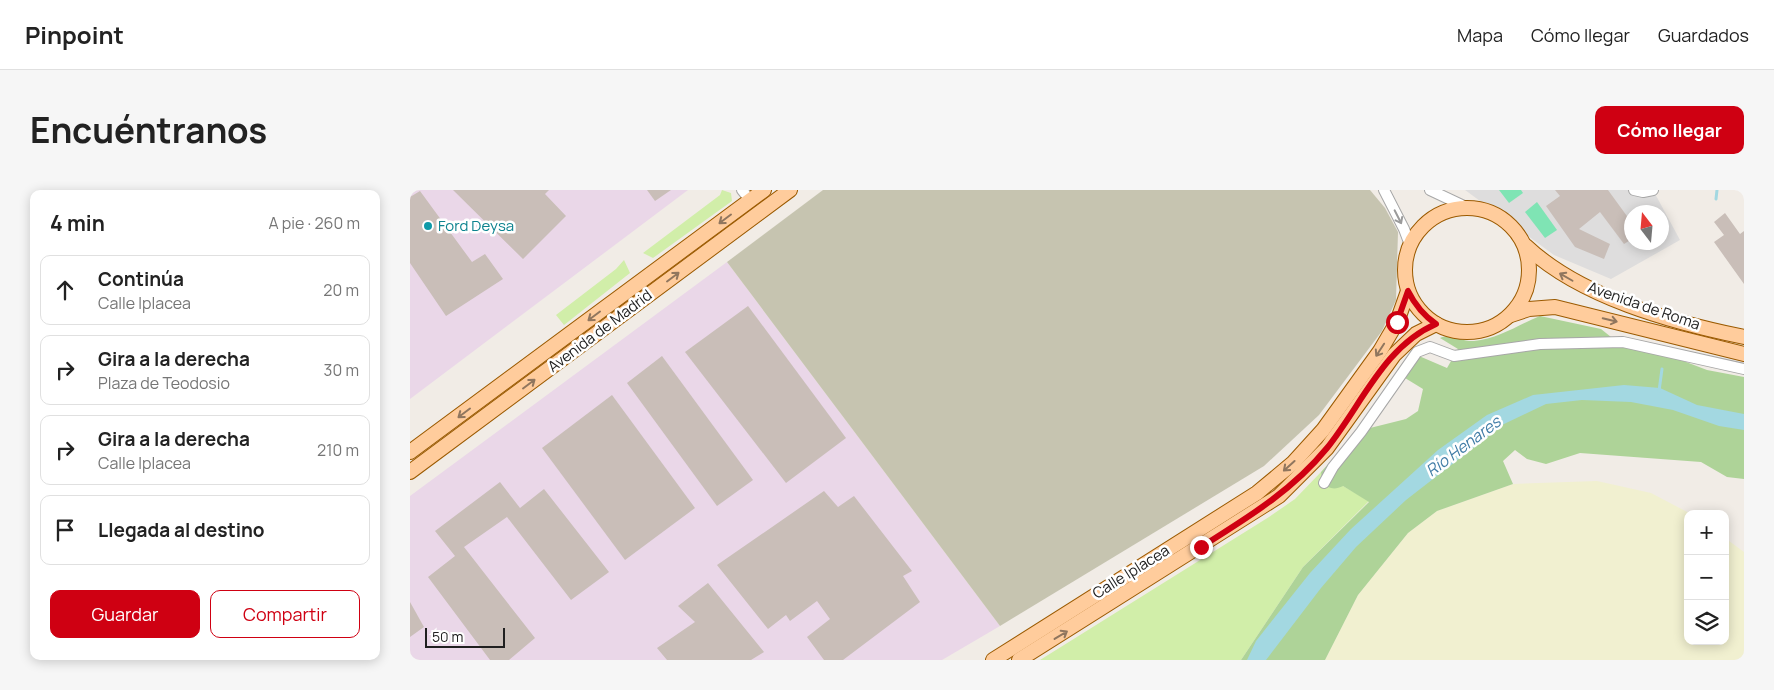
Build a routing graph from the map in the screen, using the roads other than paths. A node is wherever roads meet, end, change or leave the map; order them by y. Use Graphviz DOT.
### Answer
graph roads {
  1 [pos="764,190"];
  2 [pos="790,190"];
  3 [pos="1384,190"];
  4 [pos="1430,190"];
  5 [pos="1634,190"];
  6 [pos="1653,190"];
  7 [pos="746,195"];
  8 [pos="1466,207"];
  9 [pos="1410,245"];
  10 [pos="1526,246"];
  11 [pos="1408,291"];
  12 [pos="1511,314"];
  13 [pos="1436,324"];
  14 [pos="1744,337"];
  15 [pos="1744,354"];
  16 [pos="1744,370"];
  17 [pos="410,452"];
  18 [pos="410,472"];
  19 [pos="1324,483"];
  20 [pos="992,660"];
  21 [pos="1019,660"];
  1 -- 7 [label="main road, Avenida de Madrid"];
  18 -- 2 [label="main road, Avenida de Madrid, one-way"];
  3 -- 9 [label="street, one-way"];
  4 -- 8 [label="street"];
  5 -- 6 [label="street"];
  7 -- 17 [label="main road, Avenida de Madrid, one-way"];
  8 -- 9 [label="main road"];
  8 -- 10 [label="main road"];
  9 -- 11 [label="main road"];
  10 -- 12 [label="main road"];
  14 -- 10 [label="main road, Avenida de Roma, one-way"];
  11 -- 13 [label="main road"];
  11 -- 20 [label="main road, Calle Iplacea, one-way"];
  12 -- 13 [label="main road"];
  12 -- 15 [label="main road, Avenida de Roma, one-way"];
  21 -- 13 [label="main road, Calle Iplacea, one-way"];
  16 -- 19 [label="street"];
}
